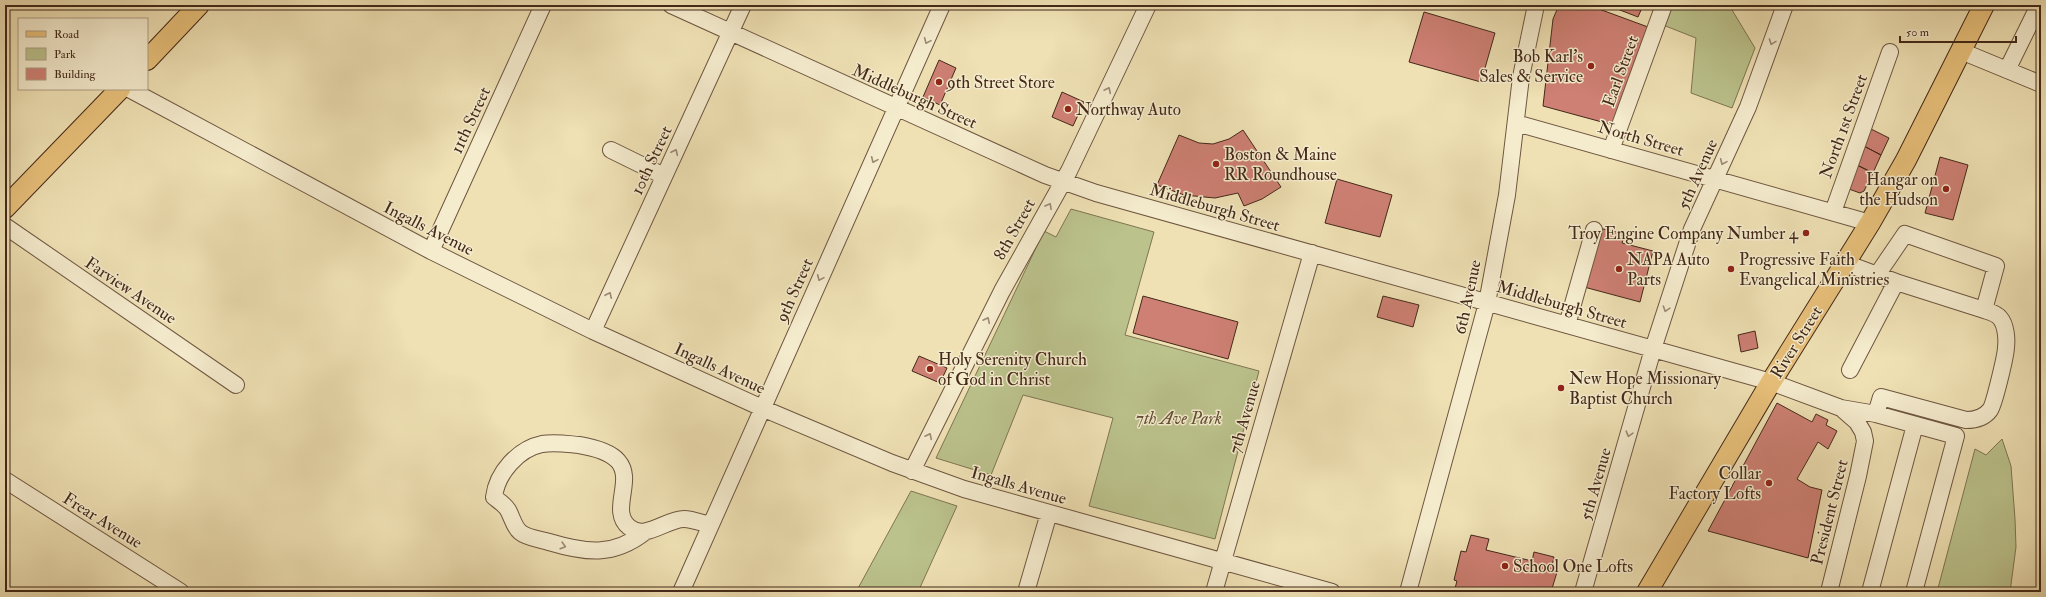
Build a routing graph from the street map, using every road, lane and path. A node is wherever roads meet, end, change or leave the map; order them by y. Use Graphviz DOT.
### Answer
graph roads {
  1 [pos="199,5"];
  2 [pos="543,5"];
  3 [pos="672,5"];
  4 [pos="743,5"];
  5 [pos="942,5"];
  6 [pos="1148,5"];
  7 [pos="1536,5"];
  8 [pos="1664,5"];
  9 [pos="1785,5"];
  10 [pos="1984,5"];
  11 [pos="2039,5"];
  12 [pos="731,32"];
  13 [pos="1961,51"];
  14 [pos="1890,52"];
  15 [pos="148,59"];
  16 [pos="2007,70"];
  17 [pos="2041,84"];
  18 [pos="119,90"];
  19 [pos="131,90"];
  20 [pos="897,109"];
  21 [pos="1516,123"];
  22 [pos="611,150"];
  23 [pos="1611,150"];
  24 [pos="664,176"];
  25 [pos="1716,179"];
  26 [pos="1063,181"];
  27 [pos="5,208"];
  28 [pos="1833,212"];
  29 [pos="1870,223"];
  30 [pos="5,226"];
  31 [pos="1594,230"];
  32 [pos="431,251"];
  33 [pos="1312,253"];
  34 [pos="1845,263"];
  35 [pos="1877,275"];
  36 [pos="1896,282"];
  37 [pos="1487,303"];
  38 [pos="1984,310"];
  39 [pos="1567,325"];
  40 [pos="592,331"];
  41 [pos="1653,349"];
  42 [pos="1850,370"];
  43 [pos="1771,382"];
  44 [pos="236,385"];
  45 [pos="762,408"];
  46 [pos="1841,408"];
  47 [pos="1876,414"];
  48 [pos="1915,425"];
  49 [pos="912,471"];
  50 [pos="5,480"];
  51 [pos="1049,513"];
  52 [pos="710,526"];
  53 [pos="645,532"];
  54 [pos="1222,562"];
  55 [pos="181,592"];
  56 [pos="681,592"];
  57 [pos="1026,592"];
  58 [pos="1214,592"];
  59 [pos="1332,592"];
  60 [pos="1408,592"];
  61 [pos="1583,592"];
  62 [pos="1647,592"];
  63 [pos="1829,592"];
  64 [pos="1870,592"];
  65 [pos="1914,592"];
  1 -- 15 [label="main road"];
  2 -- 32 [label="street, 11th Street"];
  3 -- 12 [label="street, Middleburgh Street"];
  4 -- 12 [label="street, 10th Street"];
  5 -- 20 [label="street, 9th Street, one-way"];
  26 -- 6 [label="street, 8th Street, one-way"];
  7 -- 21 [label="street, 6th Avenue"];
  8 -- 23 [label="street, Earl Street"];
  9 -- 25 [label="street, 5th Avenue, one-way"];
  10 -- 13 [label="main road, River Street"];
  11 -- 16 [label="street"];
  12 -- 20 [label="street, Middleburgh Street"];
  24 -- 12 [label="street, 10th Street, one-way"];
  13 -- 16 [label="street"];
  13 -- 29 [label="main road, River Street"];
  14 -- 28 [label="street, North 1st Street"];
  16 -- 17 [label="street"];
  18 -- 27 [label="main road"];
  19 -- 32 [label="street, Ingalls Avenue"];
  20 -- 26 [label="street, Middleburgh Street"];
  20 -- 45 [label="street, 9th Street, one-way"];
  21 -- 23 [label="street, North Street"];
  21 -- 37 [label="street, 6th Avenue"];
  22 -- 24 [label="street"];
  23 -- 25 [label="street, North Street"];
  40 -- 24 [label="street, 10th Street, one-way"];
  25 -- 28 [label="street, North Street"];
  25 -- 41 [label="street, 5th Avenue, one-way"];
  26 -- 33 [label="street, Middleburgh Street"];
  49 -- 26 [label="street, 8th Street, one-way"];
  28 -- 29 [label="street, North Street"];
  29 -- 34 [label="main road, River Street"];
  30 -- 44 [label="street, Farview Avenue"];
  31 -- 39 [label="street"];
  32 -- 40 [label="street, Ingalls Avenue"];
  33 -- 37 [label="street, Middleburgh Street"];
  33 -- 54 [label="street, 7th Avenue"];
  34 -- 35 [label="street"];
  34 -- 43 [label="main road, River Street"];
  35 -- 36 [label="street"];
  35 -- 38 [label="street"];
  36 -- 38 [label="street"];
  36 -- 42 [label="street"];
  37 -- 39 [label="street, Middleburgh Street"];
  37 -- 60 [label="street, 6th Avenue"];
  38 -- 47 [label="street"];
  39 -- 41 [label="street, Middleburgh Street"];
  40 -- 45 [label="street, Ingalls Avenue"];
  41 -- 43 [label="street, Middleburgh Street"];
  41 -- 61 [label="street, 5th Avenue, one-way"];
  43 -- 46 [label="street, Middleburgh Street"];
  43 -- 62 [label="main road, River Street"];
  45 -- 49 [label="street, Ingalls Avenue"];
  45 -- 52 [label="street, 9th Street"];
  46 -- 47 [label="street"];
  46 -- 63 [label="street, President Street"];
  47 -- 48 [label="street"];
  48 -- 64 [label="street"];
  48 -- 65 [label="street"];
  49 -- 51 [label="street, Ingalls Avenue"];
  50 -- 55 [label="street, Frear Avenue"];
  51 -- 54 [label="street, Ingalls Avenue"];
  51 -- 57 [label="street"];
  52 -- 53 [label="street"];
  52 -- 56 [label="street, 9th Street"];
  53 -- 53 [label="street, one-way"];
  54 -- 58 [label="street, 7th Avenue"];
  54 -- 59 [label="street, Ingalls Avenue"];
}
